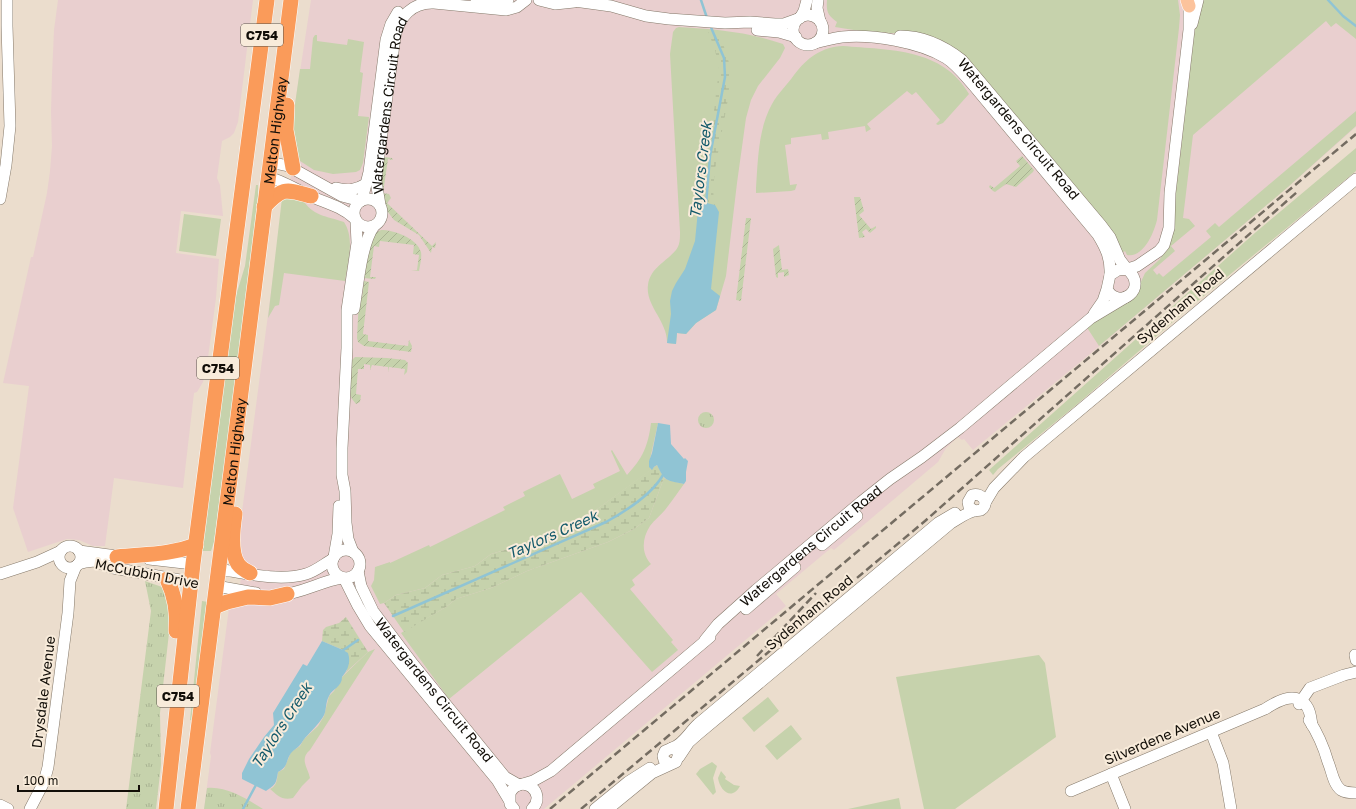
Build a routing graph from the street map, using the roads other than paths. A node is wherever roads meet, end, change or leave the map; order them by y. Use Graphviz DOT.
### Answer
graph roads {
  1 [pos="7,0"];
  2 [pos="267,0"];
  3 [pos="291,0"];
  4 [pos="415,0"];
  5 [pos="476,0"];
  6 [pos="508,0"];
  7 [pos="526,0"];
  8 [pos="539,0"];
  9 [pos="807,0"];
  10 [pos="818,0"];
  11 [pos="570,1"];
  12 [pos="1191,2"];
  13 [pos="799,19"];
  14 [pos="821,22"];
  15 [pos="725,23"];
  16 [pos="796,36"];
  17 [pos="855,37"];
  18 [pos="879,38"];
  19 [pos="815,43"];
  20 [pos="284,51"];
  21 [pos="4,56"];
  22 [pos="270,162"];
  23 [pos="245,166"];
  24 [pos="292,168"];
  25 [pos="268,177"];
  26 [pos="1356,179"];
  27 [pos="324,184"];
  28 [pos="366,184"];
  29 [pos="311,196"];
  30 [pos="0,199"];
  31 [pos="361,200"];
  32 [pos="380,205"];
  33 [pos="264,207"];
  34 [pos="355,219"];
  35 [pos="374,226"];
  36 [pos="1155,254"];
  37 [pos="1128,269"];
  38 [pos="1110,274"];
  39 [pos="1136,286"];
  40 [pos="1107,289"];
  41 [pos="1126,297"];
  42 [pos="1091,318"];
  43 [pos="347,348"];
  44 [pos="243,373"];
  45 [pos="342,475"];
  46 [pos="196,545"];
  47 [pos="61,551"];
  48 [pos="79,551"];
  49 [pos="353,552"];
  50 [pos="117,557"];
  51 [pos="334,558"];
  52 [pos="37,562"];
  53 [pos="193,564"];
  54 [pos="70,565"];
  55 [pos="218,569"];
  56 [pos="358,571"];
  57 [pos="250,573"];
  58 [pos="0,574"];
  59 [pos="343,578"];
  60 [pos="167,579"];
  61 [pos="191,582"];
  62 [pos="216,586"];
  63 [pos="287,594"];
  64 [pos="363,605"];
  65 [pos="214,607"];
  66 [pos="389,641"];
  67 [pos="1356,672"];
  68 [pos="1300,702"];
  69 [pos="1211,732"];
  70 [pos="171,750"];
  71 [pos="666,760"];
  72 [pos="1328,762"];
  73 [pos="551,771"];
  74 [pos="1111,774"];
  75 [pos="521,784"];
  76 [pos="1356,788"];
  77 [pos="1071,791"];
  78 [pos="1356,792"];
  79 [pos="537,795"];
  80 [pos="512,804"];
  81 [pos="0,805"];
  82 [pos="8,809"];
  83 [pos="30,809"];
  84 [pos="166,809"];
  85 [pos="188,809"];
  86 [pos="532,809"];
  87 [pos="595,809"];
  88 [pos="608,809"];
  89 [pos="1125,809"];
  90 [pos="1231,809"];
  1 -- 21 [label="street"];
  2 -- 23 [label="highway, Melton Highway / C754"];
  3 -- 20 [label="highway, Melton Highway / C754"];
  4 -- 28 [label="street, Watergardens Circuit Road"];
  5 -- 6 [label="street"];
  7 -- 32 [label="street, Watergardens Circuit Road"];
  8 -- 11 [label="street"];
  9 -- 13 [label="street"];
  10 -- 14 [label="street"];
  11 -- 15 [label="street"];
  12 -- 36 [label="street"];
  13 -- 14 [label="street"];
  13 -- 15 [label="street"];
  13 -- 16 [label="street"];
  14 -- 17 [label="street, Watergardens Circuit Road"];
  14 -- 19 [label="street"];
  15 -- 16 [label="street"];
  16 -- 19 [label="street"];
  17 -- 18 [label="street, Watergardens Circuit Road"];
  17 -- 19 [label="street, Watergardens Circuit Road"];
  18 -- 37 [label="street, Watergardens Circuit Road"];
  18 -- 38 [label="street, Watergardens Circuit Road"];
  20 -- 22 [label="highway, Melton Highway / C754"];
  20 -- 24 [label="highway"];
  21 -- 30 [label="street"];
  22 -- 23 [label="highway, Watergardens Circuit Road"];
  22 -- 24 [label="street, Watergardens Circuit Road"];
  22 -- 25 [label="highway, Melton Highway / C754"];
  23 -- 25 [label="highway"];
  23 -- 46 [label="highway, Melton Highway / C754"];
  24 -- 27 [label="street, Watergardens Circuit Road"];
  25 -- 29 [label="street"];
  25 -- 33 [label="highway, Melton Highway / C754"];
  26 -- 71 [label="street, Sydenham Road"];
  27 -- 28 [label="street"];
  27 -- 31 [label="street, Watergardens Circuit Road"];
  28 -- 31 [label="street, Watergardens Circuit Road"];
  29 -- 33 [label="highway"];
  29 -- 34 [label="street"];
  31 -- 32 [label="street"];
  31 -- 34 [label="street"];
  32 -- 35 [label="street"];
  33 -- 44 [label="highway, Melton Highway / C754"];
  34 -- 35 [label="street"];
  34 -- 43 [label="street"];
  35 -- 43 [label="street"];
  36 -- 37 [label="street"];
  36 -- 39 [label="street"];
  37 -- 38 [label="street"];
  37 -- 39 [label="street"];
  38 -- 40 [label="street"];
  39 -- 41 [label="street"];
  40 -- 41 [label="street"];
  40 -- 42 [label="street, Watergardens Circuit Road"];
  41 -- 42 [label="street, Watergardens Circuit Road"];
  42 -- 73 [label="street, Watergardens Circuit Road"];
  43 -- 45 [label="street"];
  44 -- 55 [label="highway, Melton Highway / C754"];
  44 -- 57 [label="highway"];
  45 -- 49 [label="street"];
  45 -- 51 [label="street"];
  46 -- 50 [label="highway"];
  46 -- 53 [label="highway, Melton Highway / C754"];
  47 -- 48 [label="street"];
  47 -- 52 [label="street, McCubbin Drive"];
  47 -- 54 [label="street"];
  48 -- 50 [label="street, McCubbin Drive"];
  48 -- 54 [label="street"];
  49 -- 51 [label="street"];
  49 -- 56 [label="street"];
  50 -- 53 [label="street, McCubbin Drive"];
  51 -- 57 [label="street"];
  51 -- 59 [label="street"];
  52 -- 54 [label="street, McCubbin Drive"];
  52 -- 58 [label="street, McCubbin Drive"];
  53 -- 55 [label="highway, McCubbin Drive"];
  53 -- 61 [label="highway, Melton Highway / C754"];
  54 -- 60 [label="street, McCubbin Drive"];
  54 -- 83 [label="street, Drysdale Avenue"];
  55 -- 57 [label="street"];
  55 -- 62 [label="highway, Melton Highway / C754"];
  56 -- 59 [label="street"];
  56 -- 64 [label="street"];
  59 -- 63 [label="street"];
  59 -- 64 [label="street, Watergardens Circuit Road"];
  60 -- 61 [label="street, McCubbin Drive"];
  60 -- 70 [label="highway"];
  61 -- 62 [label="highway, McCubbin Drive"];
  61 -- 70 [label="highway, Melton Highway / C754"];
  62 -- 63 [label="street"];
  62 -- 65 [label="highway, Melton Highway / C754"];
  63 -- 65 [label="highway"];
  64 -- 66 [label="street, Watergardens Circuit Road"];
  65 -- 85 [label="highway, Melton Highway / C754"];
  66 -- 75 [label="street, Watergardens Circuit Road"];
  66 -- 80 [label="street, Watergardens Circuit Road"];
  67 -- 68 [label="street"];
  68 -- 69 [label="street, Silverdene Avenue"];
  68 -- 72 [label="street"];
  69 -- 74 [label="street, Silverdene Avenue"];
  69 -- 90 [label="street"];
  70 -- 84 [label="highway, Melton Highway / C754"];
  71 -- 87 [label="street"];
  71 -- 88 [label="street"];
  72 -- 76 [label="street"];
  72 -- 78 [label="street"];
  73 -- 75 [label="street, Watergardens Circuit Road"];
  73 -- 79 [label="street, Watergardens Circuit Road"];
  74 -- 77 [label="street, Silverdene Avenue"];
  74 -- 89 [label="street"];
  75 -- 79 [label="street"];
  75 -- 80 [label="street"];
  79 -- 86 [label="street, Watergardens Circuit Road"];
  81 -- 82 [label="street"];
}
